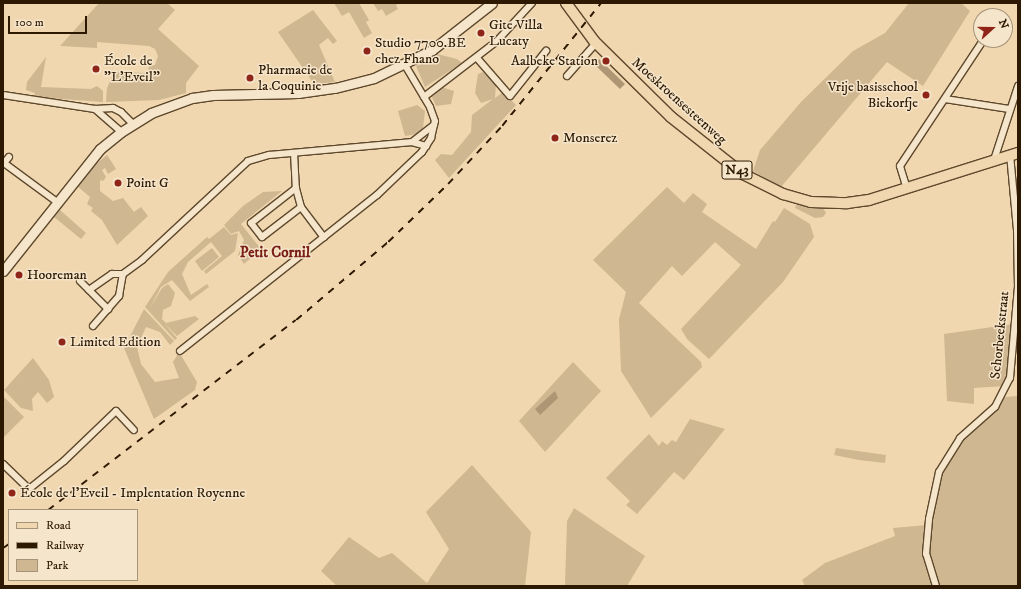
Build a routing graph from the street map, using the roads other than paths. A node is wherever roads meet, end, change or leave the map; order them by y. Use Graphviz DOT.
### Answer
graph roads {
  1 [pos="492,3"];
  2 [pos="532,3"];
  3 [pos="566,3"];
  4 [pos="596,43"];
  5 [pos="978,48"];
  6 [pos="546,51"];
  7 [pos="477,58"];
  8 [pos="405,65"];
  9 [pos="567,76"];
  10 [pos="1018,86"];
  11 [pos="3,96"];
  12 [pos="424,97"];
  13 [pos="945,99"];
  14 [pos="95,109"];
  15 [pos="1009,109"];
  16 [pos="133,124"];
  17 [pos="434,126"];
  18 [pos="121,132"];
  19 [pos="412,142"];
  20 [pos="426,146"];
  21 [pos="294,153"];
  22 [pos="1014,154"];
  23 [pos="9,157"];
  24 [pos="994,160"];
  25 [pos="296,188"];
  26 [pos="908,189"];
  27 [pos="57,202"];
  28 [pos="301,207"];
  29 [pos="324,237"];
  30 [pos="3,271"];
  31 [pos="123,274"];
  32 [pos="80,281"];
  33 [pos="89,290"];
  34 [pos="108,309"];
  35 [pos="93,326"];
  36 [pos="180,351"];
  37 [pos="134,430"];
  38 [pos="3,464"];
  39 [pos="936,586"];
  1 -- 8 [label="main road"];
  2 -- 7 [label="street"];
  3 -- 4 [label="main road, Moeskroensesteenweg / N43"];
  4 -- 9 [label="street"];
  4 -- 26 [label="main road, Moeskroensesteenweg / N43"];
  5 -- 13 [label="street"];
  6 -- 7 [label="street"];
  7 -- 12 [label="street"];
  8 -- 12 [label="street"];
  8 -- 16 [label="main road"];
  10 -- 15 [label="street"];
  11 -- 14 [label="street"];
  12 -- 17 [label="street"];
  13 -- 15 [label="street"];
  13 -- 26 [label="street"];
  14 -- 16 [label="street"];
  14 -- 18 [label="street"];
  15 -- 24 [label="street"];
  16 -- 18 [label="main road"];
  17 -- 19 [label="street"];
  17 -- 20 [label="street"];
  18 -- 27 [label="main road"];
  19 -- 20 [label="street"];
  19 -- 21 [label="street"];
  20 -- 29 [label="street"];
  21 -- 25 [label="street"];
  21 -- 31 [label="street"];
  22 -- 24 [label="main road, Moeskroensesteenweg / N43"];
  22 -- 39 [label="street, Schorbeekstraat"];
  23 -- 27 [label="street"];
  24 -- 26 [label="main road, Moeskroensesteenweg / N43"];
  25 -- 28 [label="street"];
  25 -- 28 [label="street"];
  27 -- 30 [label="main road"];
  28 -- 29 [label="street"];
  29 -- 36 [label="street"];
  31 -- 33 [label="street"];
  31 -- 34 [label="street"];
  32 -- 33 [label="street"];
  33 -- 34 [label="street"];
  34 -- 35 [label="street"];
  37 -- 38 [label="street"];
}
